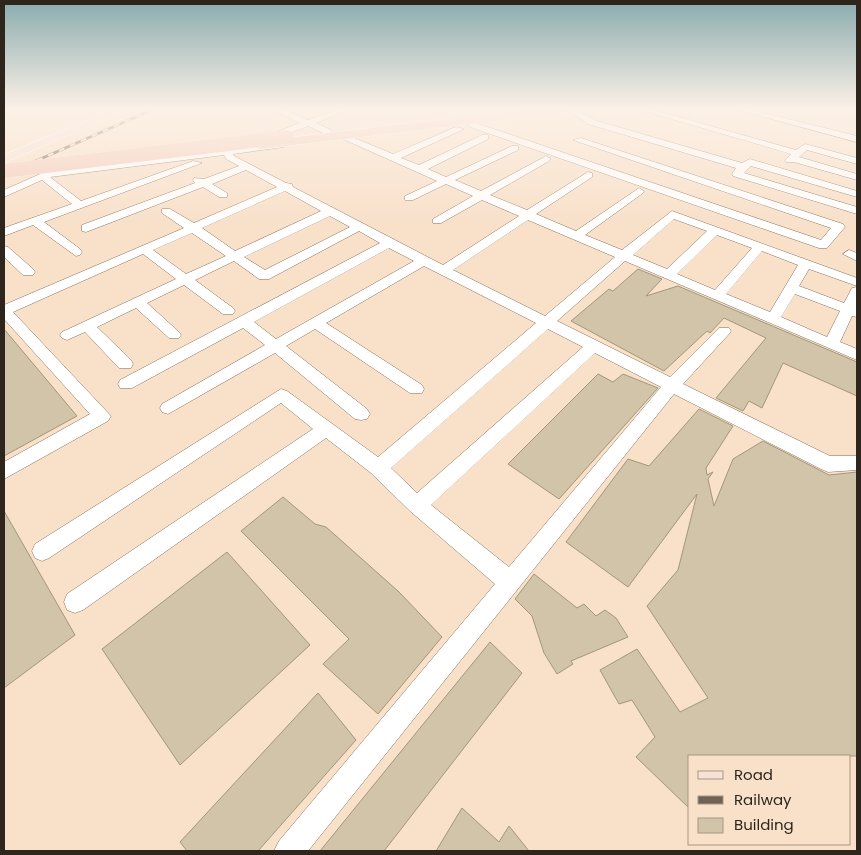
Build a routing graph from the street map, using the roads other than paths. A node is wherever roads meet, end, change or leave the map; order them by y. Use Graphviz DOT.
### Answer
graph roads {
  1 [pos="31,148"];
  2 [pos="196,148"];
  3 [pos="208,148"];
  4 [pos="256,148"];
  5 [pos="366,148"];
  6 [pos="413,148"];
  7 [pos="463,148"];
  8 [pos="515,148"];
  9 [pos="531,148"];
  10 [pos="563,148"];
  11 [pos="593,148"];
  12 [pos="679,148"];
  13 [pos="771,148"];
  14 [pos="776,148"];
  15 [pos="724,150"];
  16 [pos="223,152"];
  17 [pos="549,155"];
  18 [pos="795,155"];
  19 [pos="392,158"];
  20 [pos="714,158"];
  21 [pos="4,159"];
  22 [pos="857,161"];
  23 [pos="248,166"];
  24 [pos="743,167"];
  25 [pos="418,170"];
  26 [pos="4,171"];
  27 [pos="189,175"];
  28 [pos="588,175"];
  29 [pos="683,175"];
  30 [pos="4,176"];
  31 [pos="43,176"];
  32 [pos="857,177"];
  33 [pos="446,182"];
  34 [pos="204,184"];
  35 [pos="288,186"];
  36 [pos="662,189"];
  37 [pos="639,192"];
  38 [pos="4,194"];
  39 [pos="857,194"];
  40 [pos="223,195"];
  41 [pos="481,197"];
  42 [pos="410,198"];
  43 [pos="80,205"];
  44 [pos="166,211"];
  45 [pos="331,211"];
  46 [pos="857,211"];
  47 [pos="526,216"];
  48 [pos="35,221"];
  49 [pos="437,221"];
  50 [pos="360,226"];
  51 [pos="86,228"];
  52 [pos="193,228"];
  53 [pos="715,230"];
  54 [pos="4,232"];
  55 [pos="575,237"];
  56 [pos="388,242"];
  57 [pos="760,246"];
  58 [pos="144,249"];
  59 [pos="4,250"];
  60 [pos="76,252"];
  61 [pos="236,257"];
  62 [pos="624,257"];
  63 [pos="424,260"];
  64 [pos="806,263"];
  65 [pos="444,270"];
  66 [pos="28,272"];
  67 [pos="668,275"];
  68 [pos="185,280"];
  69 [pos="857,282"];
  70 [pos="792,288"];
  71 [pos="857,291"];
  72 [pos="717,296"];
  73 [pos="137,302"];
  74 [pos="4,310"];
  75 [pos="228,311"];
  76 [pos="853,311"];
  77 [pos="773,319"];
  78 [pos="547,321"];
  79 [pos="244,322"];
  80 [pos="316,323"];
  81 [pos="87,325"];
  82 [pos="724,331"];
  83 [pos="66,335"];
  84 [pos="174,335"];
  85 [pos="831,344"];
  86 [pos="276,346"];
  87 [pos="594,346"];
  88 [pos="857,355"];
  89 [pos="125,364"];
  90 [pos="126,384"];
  91 [pos="672,384"];
  92 [pos="416,389"];
  93 [pos="168,408"];
  94 [pos="361,414"];
  95 [pos="326,429"];
  96 [pos="857,462"];
  97 [pos="378,468"];
  98 [pos="4,471"];
  99 [pos="417,505"];
  100 [pos="42,551"];
  101 [pos="510,582"];
  102 [pos="75,602"];
  103 [pos="289,851"];
  1 -- 21 [label="main road"];
  2 -- 26 [label="highway, bridge"];
  3 -- 30 [label="highway"];
  4 -- 16 [label="street"];
  5 -- 19 [label="street"];
  6 -- 19 [label="street"];
  7 -- 25 [label="street"];
  8 -- 33 [label="street"];
  9 -- 17 [label="street"];
  10 -- 17 [label="street"];
  11 -- 29 [label="street"];
  12 -- 20 [label="street"];
  13 -- 18 [label="street"];
  14 -- 18 [label="street"];
  15 -- 20 [label="street"];
  16 -- 23 [label="street"];
  16 -- 31 [label="street"];
  16 -- 43 [label="street"];
  17 -- 36 [label="street"];
  17 -- 41 [label="street"];
  18 -- 22 [label="street"];
  18 -- 32 [label="street"];
  19 -- 25 [label="street"];
  20 -- 24 [label="street"];
  23 -- 34 [label="street"];
  23 -- 35 [label="street"];
  24 -- 39 [label="street"];
  24 -- 46 [label="street"];
  25 -- 33 [label="street"];
  27 -- 34 [label="street"];
  28 -- 47 [label="street"];
  29 -- 36 [label="street"];
  29 -- 36 [label="street"];
  31 -- 38 [label="street"];
  31 -- 43 [label="street"];
  33 -- 41 [label="street"];
  33 -- 42 [label="street"];
  34 -- 40 [label="street"];
  34 -- 51 [label="street"];
  35 -- 45 [label="street"];
  35 -- 52 [label="street"];
  37 -- 55 [label="street"];
  41 -- 47 [label="street"];
  41 -- 49 [label="street"];
  43 -- 48 [label="street"];
  44 -- 52 [label="street"];
  45 -- 50 [label="street"];
  45 -- 61 [label="street"];
  47 -- 55 [label="street"];
  47 -- 65 [label="street"];
  48 -- 54 [label="street"];
  48 -- 60 [label="street"];
  50 -- 56 [label="street"];
  50 -- 61 [label="street"];
  52 -- 58 [label="street"];
  52 -- 61 [label="street"];
  53 -- 57 [label="street"];
  53 -- 62 [label="street"];
  53 -- 67 [label="street"];
  55 -- 62 [label="street"];
  56 -- 63 [label="street"];
  56 -- 79 [label="street"];
  57 -- 64 [label="street"];
  57 -- 72 [label="street"];
  58 -- 68 [label="street"];
  58 -- 74 [label="street"];
  59 -- 66 [label="street"];
  61 -- 68 [label="street"];
  62 -- 67 [label="street"];
  62 -- 78 [label="street"];
  63 -- 65 [label="street"];
  63 -- 80 [label="street"];
  64 -- 69 [label="street"];
  64 -- 70 [label="street"];
  65 -- 78 [label="street"];
  67 -- 72 [label="street"];
  68 -- 73 [label="street"];
  68 -- 75 [label="street"];
  70 -- 76 [label="street"];
  70 -- 77 [label="street"];
  71 -- 76 [label="street"];
  72 -- 77 [label="street"];
  73 -- 81 [label="street"];
  73 -- 84 [label="street"];
  74 -- 98 [label="street"];
  76 -- 85 [label="street"];
  77 -- 85 [label="street"];
  78 -- 87 [label="street"];
  78 -- 97 [label="street"];
  79 -- 86 [label="street"];
  79 -- 90 [label="street"];
  80 -- 86 [label="street"];
  80 -- 92 [label="street"];
  81 -- 83 [label="street"];
  81 -- 89 [label="street"];
  82 -- 91 [label="street"];
  85 -- 88 [label="street"];
  86 -- 93 [label="street"];
  86 -- 94 [label="street"];
  87 -- 91 [label="street"];
  87 -- 99 [label="street"];
  91 -- 96 [label="street"];
  91 -- 101 [label="street"];
  95 -- 97 [label="street"];
  95 -- 100 [label="street"];
  95 -- 102 [label="street"];
  97 -- 99 [label="street"];
  99 -- 101 [label="street"];
  101 -- 103 [label="street"];
}
